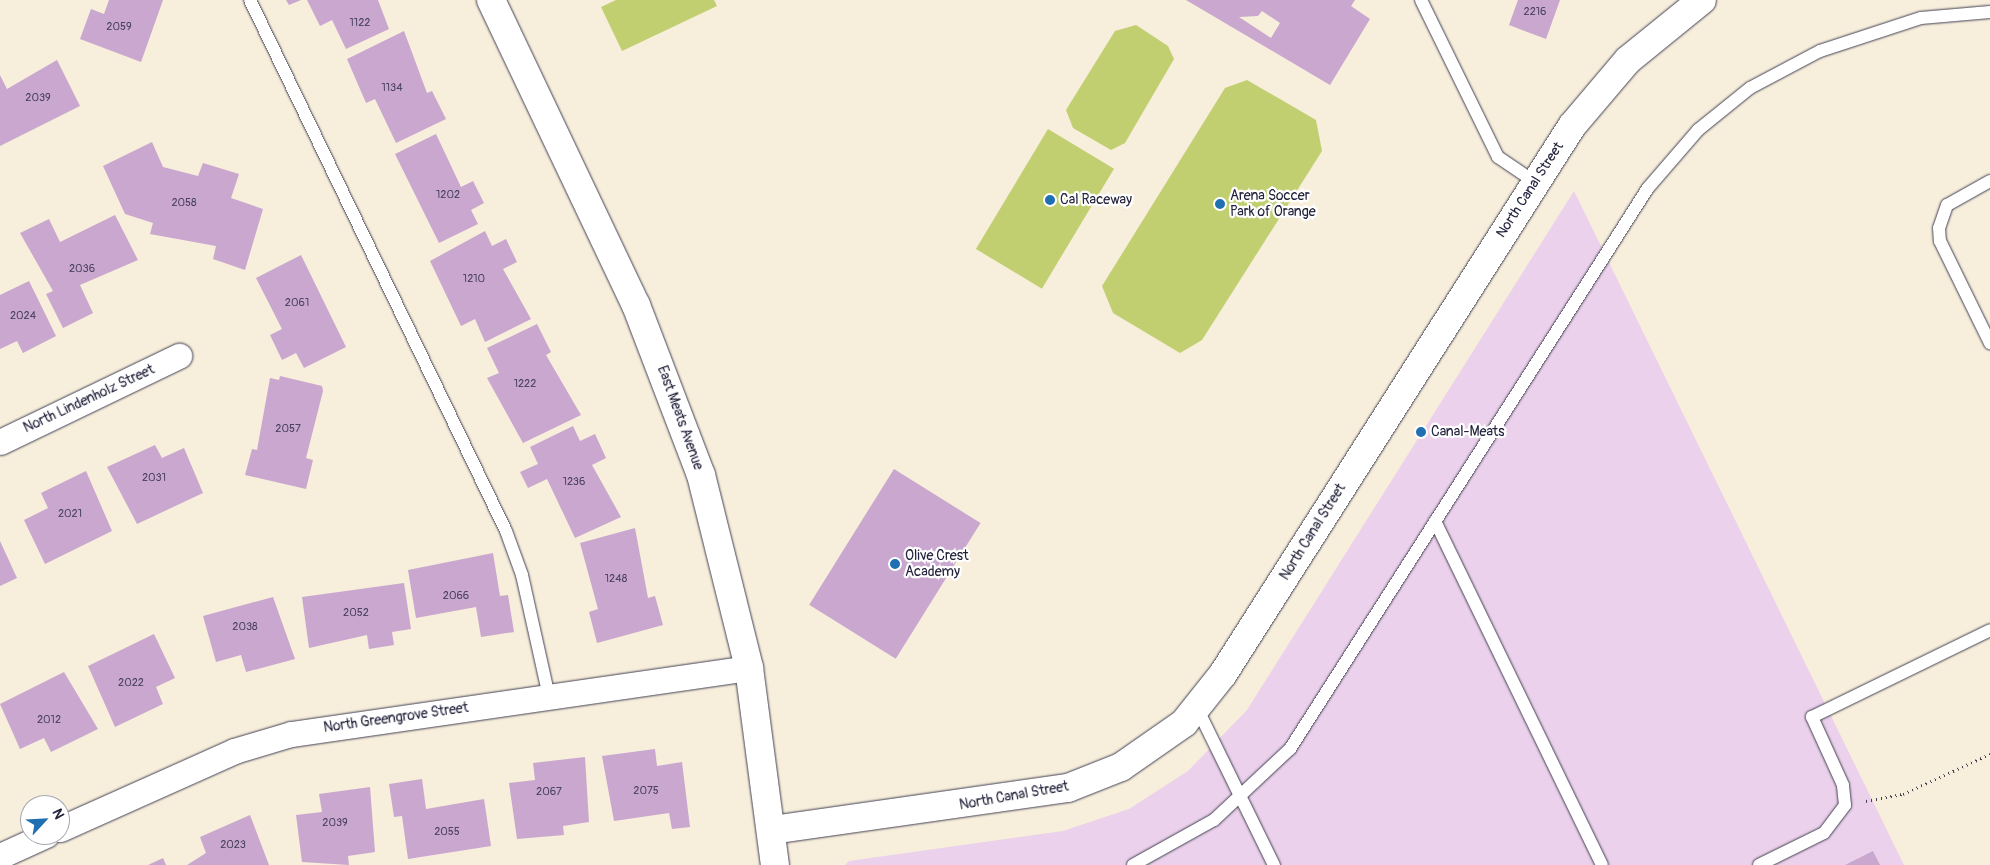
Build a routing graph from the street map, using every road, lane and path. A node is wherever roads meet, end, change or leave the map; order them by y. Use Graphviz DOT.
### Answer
graph roads {
  1 [pos="250,0"];
  2 [pos="491,0"];
  3 [pos="1421,0"];
  4 [pos="1702,0"];
  5 [pos="1990,12"];
  6 [pos="1990,181"];
  7 [pos="1536,182"];
  8 [pos="1990,343"];
  9 [pos="179,356"];
  10 [pos="0,442"];
  11 [pos="1435,521"];
  12 [pos="1990,630"];
  13 [pos="750,668"];
  14 [pos="549,697"];
  15 [pos="1197,708"];
  16 [pos="1990,754"];
  17 [pos="1241,798"];
  18 [pos="1845,805"];
  19 [pos="70,825"];
  20 [pos="772,830"];
  21 [pos="24,845"];
  22 [pos="0,856"];
  23 [pos="776,865"];
  24 [pos="1134,865"];
  25 [pos="1274,865"];
  26 [pos="1602,865"];
  27 [pos="1759,865"];
  1 -- 14 [label="lane"];
  2 -- 13 [label="street, East Meats Avenue"];
  3 -- 7 [label="lane"];
  4 -- 7 [label="street, North Canal Street"];
  5 -- 11 [label="lane"];
  6 -- 8 [label="lane"];
  7 -- 15 [label="street, North Canal Street"];
  9 -- 10 [label="street, North Lindenholz Street"];
  11 -- 17 [label="lane"];
  11 -- 26 [label="lane"];
  12 -- 18 [label="lane"];
  13 -- 14 [label="street, North Greengrove Street"];
  13 -- 20 [label="street, East Meats Avenue"];
  14 -- 19 [label="street, North Greengrove Street"];
  15 -- 17 [label="lane"];
  15 -- 20 [label="street, North Canal Street"];
  16 -- 18 [label="path"];
  17 -- 24 [label="lane"];
  17 -- 25 [label="lane"];
  18 -- 27 [label="lane"];
  20 -- 23 [label="street, East Meats Avenue"];
  21 -- 22 [label="street"];
}
